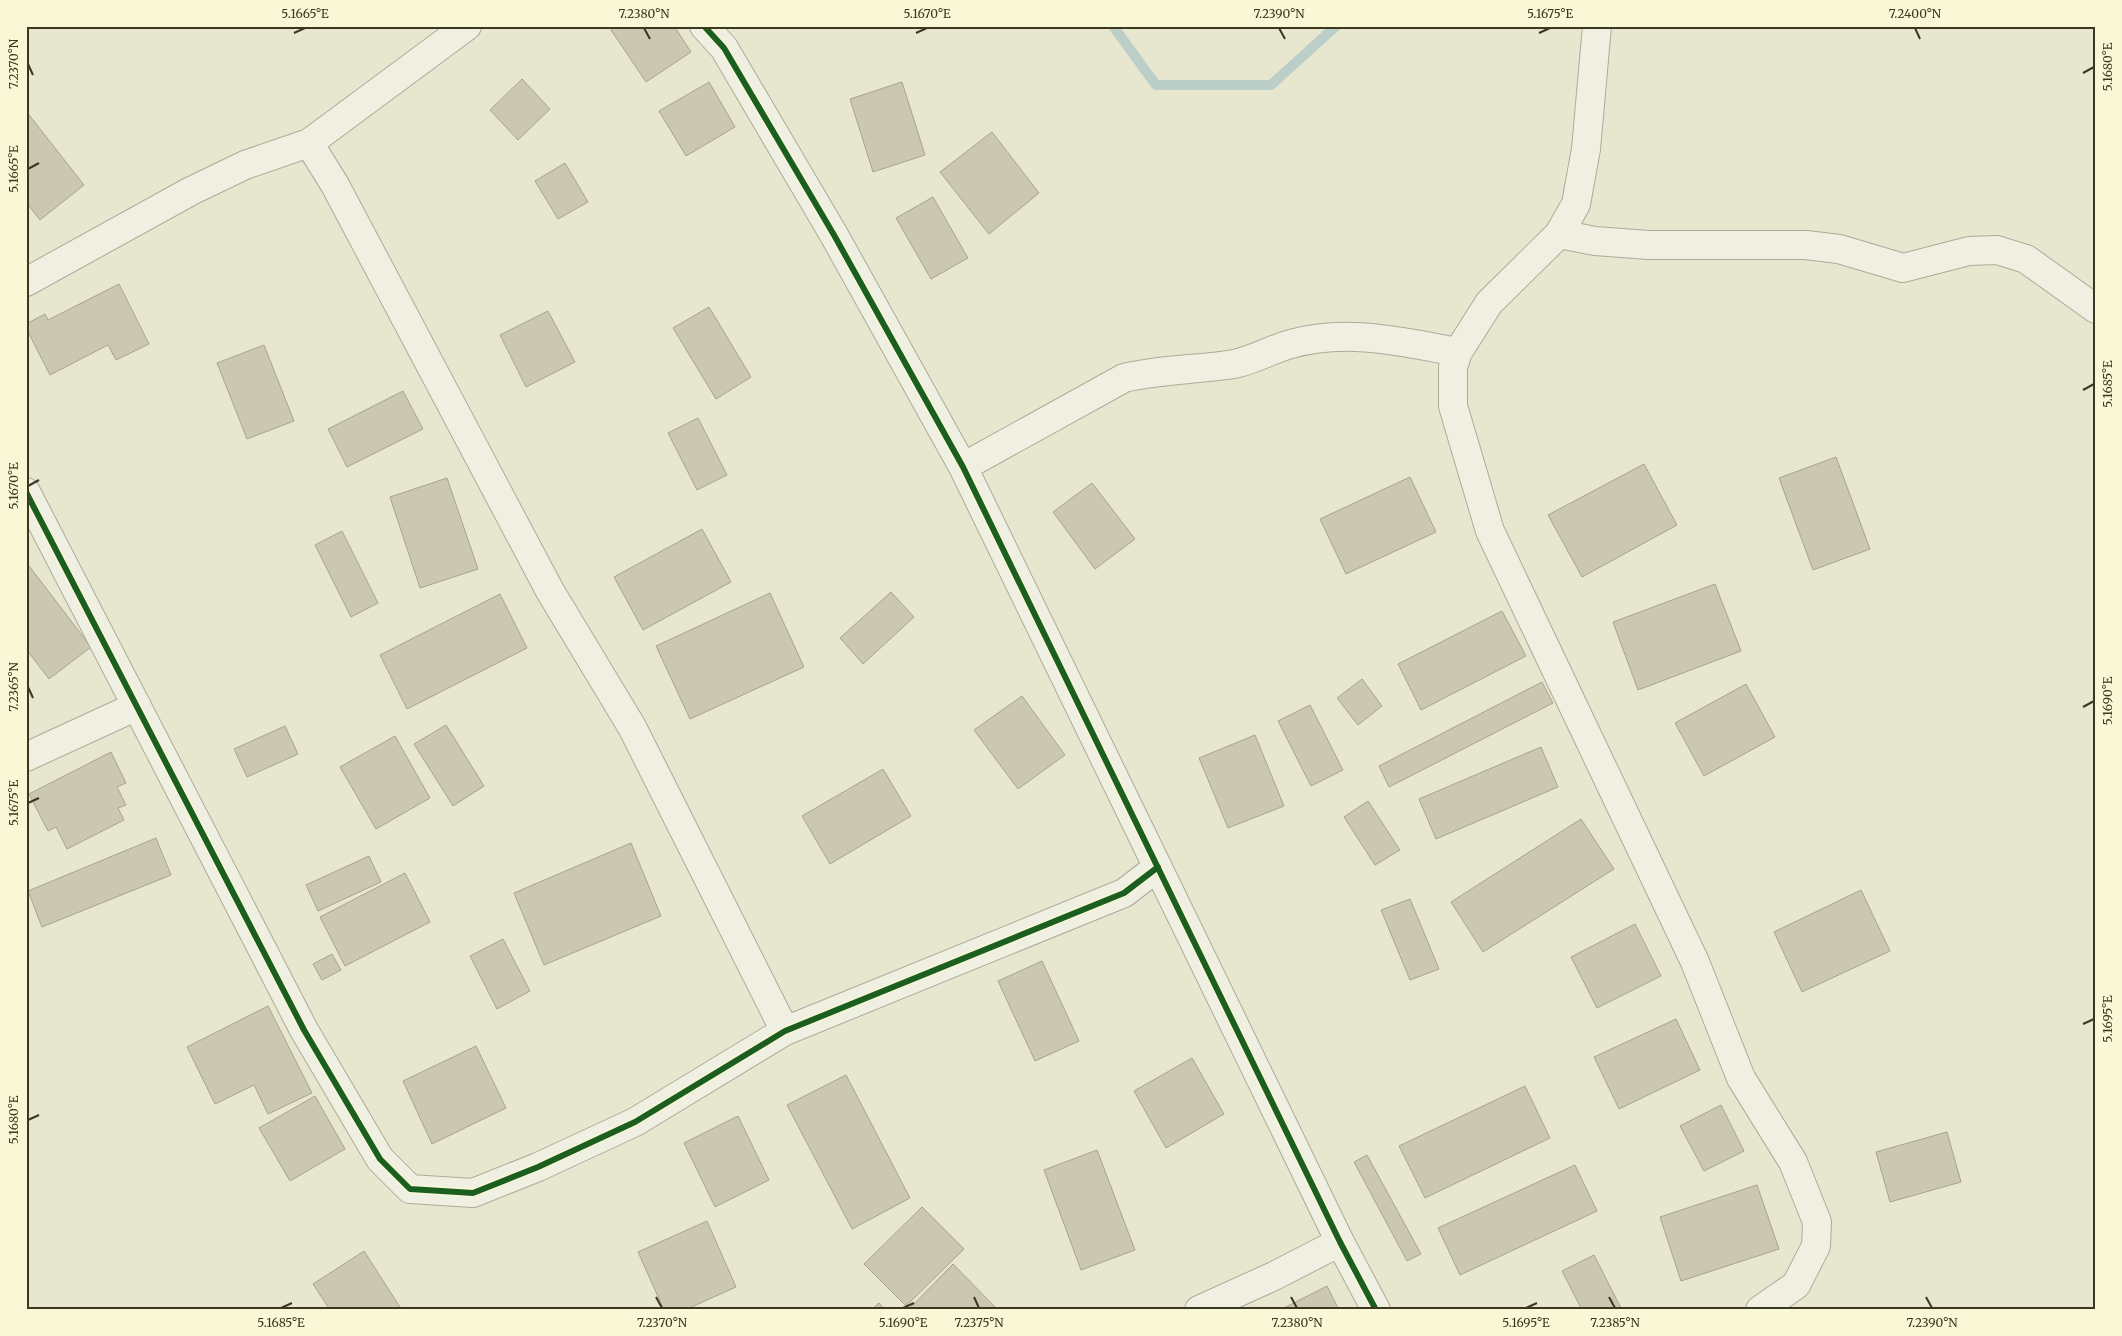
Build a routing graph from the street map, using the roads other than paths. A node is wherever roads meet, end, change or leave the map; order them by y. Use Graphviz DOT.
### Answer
graph roads {
  1 [pos="467,26"];
  2 [pos="704,26"];
  3 [pos="1597,26"];
  4 [pos="309,144"];
  5 [pos="1558,234"];
  6 [pos="26,282"];
  7 [pos="2096,308"];
  8 [pos="1458,352"];
  9 [pos="963,467"];
  10 [pos="26,492"];
  11 [pos="136,706"];
  12 [pos="26,757"];
  13 [pos="1158,867"];
  14 [pos="784,1031"];
  15 [pos="1340,1242"];
  16 [pos="1199,1310"];
  17 [pos="1376,1310"];
  18 [pos="1760,1310"];
  1 -- 4 [label="street"];
  2 -- 9 [label="street"];
  3 -- 5 [label="street"];
  4 -- 6 [label="street"];
  4 -- 14 [label="street"];
  5 -- 7 [label="street"];
  5 -- 8 [label="street"];
  8 -- 9 [label="street"];
  8 -- 18 [label="street"];
  9 -- 13 [label="street"];
  10 -- 11 [label="street"];
  11 -- 12 [label="street"];
  11 -- 14 [label="street"];
  13 -- 14 [label="street"];
  13 -- 15 [label="street"];
  15 -- 16 [label="street"];
  15 -- 17 [label="street"];
}
